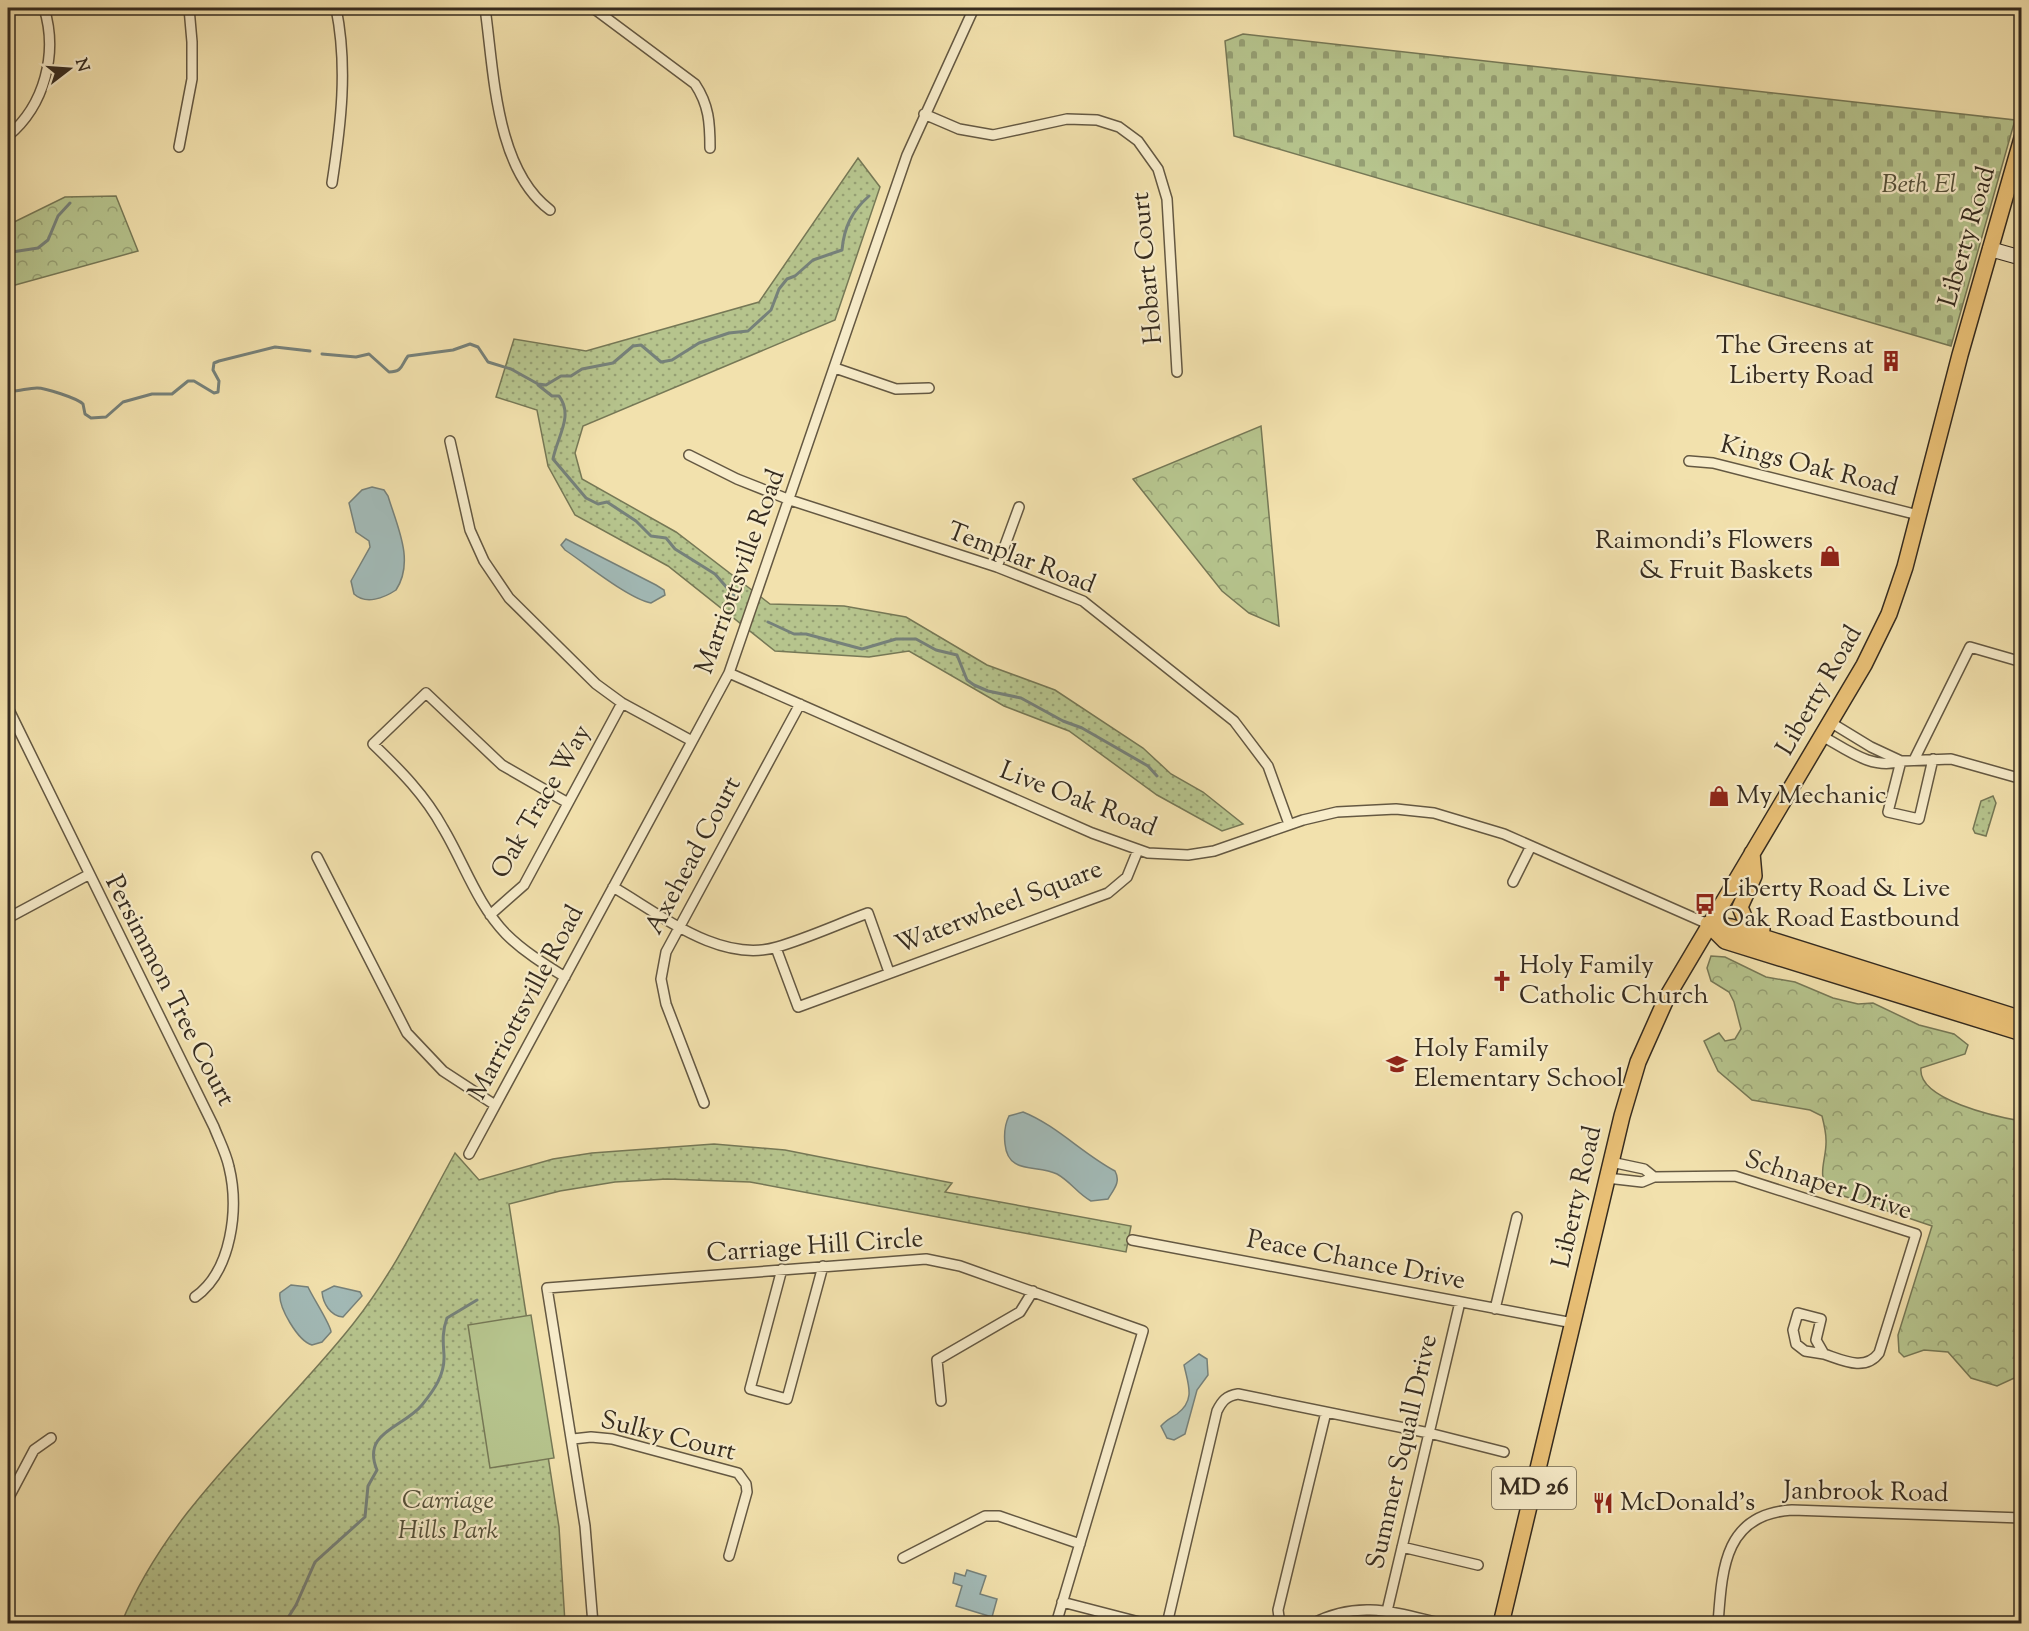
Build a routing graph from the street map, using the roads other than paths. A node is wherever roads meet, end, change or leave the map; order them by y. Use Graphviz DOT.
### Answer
graph roads {
  1 [pos="44,8"];
  2 [pos="189,8"];
  3 [pos="336,8"];
  4 [pos="485,8"];
  5 [pos="593,8"];
  6 [pos="974,8"];
  7 [pos="924,114"];
  8 [pos="8,136"];
  9 [pos="2022,138"];
  10 [pos="179,147"];
  11 [pos="710,148"];
  12 [pos="332,183"];
  13 [pos="550,210"];
  14 [pos="1990,249"];
  15 [pos="2022,258"];
  16 [pos="834,368"];
  17 [pos="1178,372"];
  18 [pos="929,388"];
  19 [pos="450,441"];
  20 [pos="689,455"];
  21 [pos="1689,461"];
  22 [pos="790,500"];
  23 [pos="1019,507"];
  24 [pos="1918,515"];
  25 [pos="997,567"];
  26 [pos="2022,662"];
  27 [pos="729,673"];
  28 [pos="622,703"];
  29 [pos="801,704"];
  30 [pos="8,708"];
  31 [pos="1826,729"];
  32 [pos="692,741"];
  33 [pos="1933,759"];
  34 [pos="1914,760"];
  35 [pos="1901,761"];
  36 [pos="2022,779"];
  37 [pos="568,803"];
  38 [pos="1289,824"];
  39 [pos="1531,846"];
  40 [pos="1138,850"];
  41 [pos="1752,853"];
  42 [pos="317,857"];
  43 [pos="88,875"];
  44 [pos="1513,882"];
  45 [pos="613,887"];
  46 [pos="490,915"];
  47 [pos="8,918"];
  48 [pos="1708,924"];
  49 [pos="681,926"];
  50 [pos="1775,940"];
  51 [pos="776,948"];
  52 [pos="889,972"];
  53 [pos="565,977"];
  54 [pos="2022,1019"];
  55 [pos="2022,1034"];
  56 [pos="704,1103"];
  57 [pos="495,1105"];
  58 [pos="469,1154"];
  59 [pos="1611,1162"];
  60 [pos="1654,1177"];
  61 [pos="1607,1178"];
  62 [pos="1517,1217"];
  63 [pos="1132,1240"];
  64 [pos="823,1266"];
  65 [pos="782,1269"];
  66 [pos="1033,1291"];
  67 [pos="195,1297"];
  68 [pos="1460,1302"];
  69 [pos="1495,1309"];
  70 [pos="1573,1323"];
  71 [pos="1824,1354"];
  72 [pos="941,1401"];
  73 [pos="1326,1412"];
  74 [pos="1429,1433"];
  75 [pos="51,1438"];
  76 [pos="573,1439"];
  77 [pos="1504,1452"];
  78 [pos="8,1499"];
  79 [pos="2022,1518"];
  80 [pos="1080,1544"];
  81 [pos="1402,1547"];
  82 [pos="729,1556"];
  83 [pos="903,1558"];
  84 [pos="1478,1565"];
  85 [pos="1062,1602"];
  86 [pos="1386,1611"];
  87 [pos="593,1623"];
  88 [pos="1056,1623"];
  89 [pos="1148,1623"];
  90 [pos="1167,1623"];
  91 [pos="1280,1623"];
  92 [pos="1312,1623"];
  93 [pos="1444,1623"];
  94 [pos="1501,1623"];
  95 [pos="1718,1623"];
  1 -- 8 [label="street"];
  2 -- 10 [label="street"];
  3 -- 12 [label="street"];
  4 -- 13 [label="street"];
  5 -- 11 [label="street"];
  6 -- 7 [label="street, Marriottsville Road"];
  7 -- 16 [label="street, Marriottsville Road"];
  7 -- 17 [label="street, Hobart Court"];
  9 -- 14 [label="main road, Liberty Road / MD 26"];
  14 -- 15 [label="street"];
  14 -- 24 [label="main road, Liberty Road / MD 26"];
  16 -- 18 [label="street"];
  16 -- 22 [label="street, Marriottsville Road"];
  19 -- 28 [label="street"];
  20 -- 22 [label="street, Templar Road"];
  21 -- 24 [label="street, Kings Oak Road"];
  22 -- 25 [label="street, Templar Road"];
  22 -- 27 [label="street, Marriottsville Road"];
  23 -- 25 [label="street"];
  24 -- 31 [label="main road, Liberty Road / MD 26"];
  25 -- 38 [label="street, Templar Road"];
  26 -- 34 [label="street"];
  27 -- 29 [label="street, Live Oak Road"];
  27 -- 32 [label="street, Marriottsville Road"];
  28 -- 32 [label="street"];
  28 -- 37 [label="street, Oak Trace Way"];
  29 -- 40 [label="street, Live Oak Road"];
  29 -- 49 [label="street, Axehead Court"];
  30 -- 43 [label="street, Persimmon Tree Court"];
  31 -- 35 [label="street"];
  31 -- 35 [label="street"];
  31 -- 41 [label="main road, Liberty Road / MD 26"];
  32 -- 45 [label="street, Marriottsville Road"];
  33 -- 34 [label="street"];
  33 -- 35 [label="street"];
  33 -- 36 [label="street"];
  34 -- 35 [label="street"];
  37 -- 46 [label="street, Oak Trace Way"];
  37 -- 46 [label="street"];
  38 -- 39 [label="street, Live Oak Road"];
  38 -- 40 [label="street, Live Oak Road"];
  39 -- 44 [label="street"];
  39 -- 48 [label="street, Live Oak Road"];
  40 -- 52 [label="street, Waterwheel Square"];
  41 -- 48 [label="main road, Liberty Road / MD 26"];
  41 -- 50 [label="main road"];
  42 -- 57 [label="street"];
  43 -- 47 [label="street"];
  43 -- 67 [label="street, Persimmon Tree Court"];
  45 -- 49 [label="street, Waterwheel Square"];
  45 -- 53 [label="street, Marriottsville Road"];
  46 -- 53 [label="street"];
  48 -- 50 [label="main road"];
  48 -- 55 [label="main road"];
  48 -- 59 [label="main road, Liberty Road / MD 26"];
  49 -- 51 [label="street, Waterwheel Square"];
  49 -- 56 [label="street, Axehead Court"];
  50 -- 54 [label="main road"];
  51 -- 52 [label="street, Waterwheel Square"];
  51 -- 52 [label="street, Waterwheel Square"];
  53 -- 57 [label="street, Marriottsville Road"];
  57 -- 58 [label="street, Marriottsville Road"];
  59 -- 60 [label="street, Schnaper Drive"];
  59 -- 61 [label="main road, Liberty Road / MD 26"];
  60 -- 61 [label="street, Schnaper Drive"];
  60 -- 71 [label="street, Schnaper Drive"];
  61 -- 70 [label="main road, Liberty Road / MD 26"];
  62 -- 69 [label="street"];
  63 -- 68 [label="street, Peace Chance Drive"];
  64 -- 65 [label="street, Carriage Hill Circle"];
  64 -- 65 [label="street"];
  64 -- 66 [label="street, Carriage Hill Circle"];
  65 -- 76 [label="street, Carriage Hill Circle"];
  66 -- 72 [label="street"];
  66 -- 80 [label="street, Carriage Hill Circle"];
  68 -- 69 [label="street, Peace Chance Drive"];
  68 -- 74 [label="street, Summer Squall Drive"];
  69 -- 70 [label="street, Peace Chance Drive"];
  70 -- 94 [label="main road, Liberty Road / MD 26"];
  71 -- 71 [label="street, Schnaper Drive"];
  73 -- 74 [label="street"];
  73 -- 90 [label="street"];
  73 -- 91 [label="street"];
  74 -- 77 [label="street"];
  74 -- 81 [label="street, Summer Squall Drive"];
  75 -- 78 [label="street"];
  76 -- 82 [label="street, Sulky Court"];
  76 -- 87 [label="street, Carriage Hill Circle"];
  79 -- 95 [label="street, Janbrook Road"];
  80 -- 83 [label="street"];
  80 -- 85 [label="street, Carriage Hill Circle"];
  81 -- 84 [label="street"];
  81 -- 86 [label="street, Summer Squall Drive"];
  85 -- 88 [label="street, Carriage Hill Circle"];
  85 -- 89 [label="street"];
  86 -- 92 [label="street"];
  86 -- 93 [label="street"];
}
